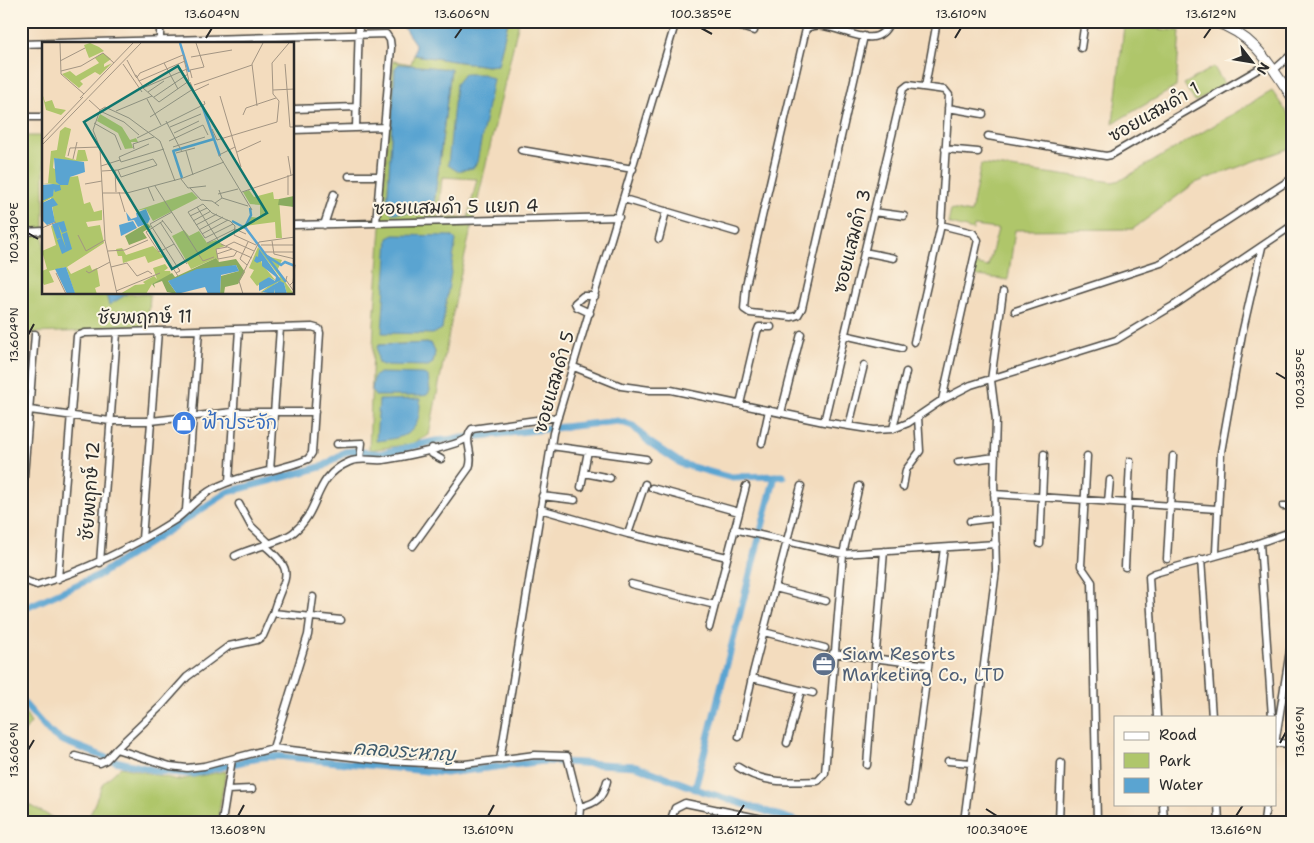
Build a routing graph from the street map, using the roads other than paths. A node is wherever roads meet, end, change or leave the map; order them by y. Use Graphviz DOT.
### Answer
graph roads {
  1 [pos="160,21"];
  2 [pos="359,21"];
  3 [pos="676,21"];
  4 [pos="721,21"];
  5 [pos="890,21"];
  6 [pos="937,21"];
  7 [pos="1085,21"];
  8 [pos="1212,21"];
  9 [pos="754,31"];
  10 [pos="359,34"];
  11 [pos="864,36"];
  12 [pos="160,42"];
  13 [pos="21,44"];
  14 [pos="42,44"];
  15 [pos="1081,48"];
  16 [pos="1293,52"];
  17 [pos="1271,67"];
  18 [pos="925,87"];
  19 [pos="1293,99"];
  20 [pos="357,107"];
  21 [pos="948,108"];
  22 [pos="295,109"];
  23 [pos="983,114"];
  24 [pos="42,117"];
  25 [pos="21,118"];
  26 [pos="385,127"];
  27 [pos="356,128"];
  28 [pos="295,130"];
  29 [pos="988,136"];
  30 [pos="945,149"];
  31 [pos="521,150"];
  32 [pos="978,152"];
  33 [pos="633,169"];
  34 [pos="349,176"];
  35 [pos="380,176"];
  36 [pos="1293,178"];
  37 [pos="334,194"];
  38 [pos="624,199"];
  39 [pos="666,211"];
  40 [pos="874,212"];
  41 [pos="619,216"];
  42 [pos="904,216"];
  43 [pos="376,224"];
  44 [pos="295,225"];
  45 [pos="324,225"];
  46 [pos="941,225"];
  47 [pos="1293,225"];
  48 [pos="42,231"];
  49 [pos="21,232"];
  50 [pos="736,232"];
  51 [pos="660,239"];
  52 [pos="1262,247"];
  53 [pos="864,252"];
  54 [pos="894,258"];
  55 [pos="1003,292"];
  56 [pos="595,296"];
  57 [pos="1015,311"];
  58 [pos="590,313"];
  59 [pos="771,327"];
  60 [pos="280,328"];
  61 [pos="239,329"];
  62 [pos="199,330"];
  63 [pos="158,331"];
  64 [pos="116,332"];
  65 [pos="35,334"];
  66 [pos="801,334"];
  67 [pos="844,335"];
  68 [pos="914,342"];
  69 [pos="902,348"];
  70 [pos="864,365"];
  71 [pos="574,366"];
  72 [pos="906,372"];
  73 [pos="991,380"];
  74 [pos="942,400"];
  75 [pos="740,404"];
  76 [pos="30,410"];
  77 [pos="769,410"];
  78 [pos="21,411"];
  79 [pos="274,411"];
  80 [pos="233,412"];
  81 [pos="315,412"];
  82 [pos="782,413"];
  83 [pos="193,415"];
  84 [pos="71,416"];
  85 [pos="558,417"];
  86 [pos="918,417"];
  87 [pos="110,421"];
  88 [pos="151,421"];
  89 [pos="824,422"];
  90 [pos="849,426"];
  91 [pos="893,429"];
  92 [pos="467,438"];
  93 [pos="762,443"];
  94 [pos="337,444"];
  95 [pos="551,446"];
  96 [pos="432,448"];
  97 [pos="588,451"];
  98 [pos="1044,454"];
  99 [pos="1087,456"];
  100 [pos="1173,456"];
  101 [pos="995,457"];
  102 [pos="360,459"];
  103 [pos="440,459"];
  104 [pos="646,459"];
  105 [pos="1130,461"];
  106 [pos="958,462"];
  107 [pos="270,471"];
  108 [pos="584,473"];
  109 [pos="610,478"];
  110 [pos="1110,480"];
  111 [pos="230,481"];
  112 [pos="645,484"];
  113 [pos="746,486"];
  114 [pos="801,486"];
  115 [pos="859,486"];
  116 [pos="581,487"];
  117 [pos="903,487"];
  118 [pos="652,488"];
  119 [pos="994,494"];
  120 [pos="542,496"];
  121 [pos="1042,498"];
  122 [pos="575,500"];
  123 [pos="1085,500"];
  124 [pos="1108,502"];
  125 [pos="240,504"];
  126 [pos="1127,504"];
  127 [pos="1283,506"];
  128 [pos="1293,506"];
  129 [pos="1170,507"];
  130 [pos="540,509"];
  131 [pos="1217,509"];
  132 [pos="186,510"];
  133 [pos="739,512"];
  134 [pos="21,515"];
  135 [pos="995,518"];
  136 [pos="970,521"];
  137 [pos="734,529"];
  138 [pos="1293,531"];
  139 [pos="628,534"];
  140 [pos="142,539"];
  141 [pos="788,543"];
  142 [pos="1260,543"];
  143 [pos="266,544"];
  144 [pos="996,544"];
  145 [pos="1040,544"];
  146 [pos="413,546"];
  147 [pos="944,548"];
  148 [pos="884,551"];
  149 [pos="1216,552"];
  150 [pos="843,554"];
  151 [pos="235,556"];
  152 [pos="727,557"];
  153 [pos="1166,559"];
  154 [pos="1201,559"];
  155 [pos="100,563"];
  156 [pos="1125,567"];
  157 [pos="21,578"];
  158 [pos="58,579"];
  159 [pos="631,584"];
  160 [pos="775,588"];
  161 [pos="313,597"];
  162 [pos="826,601"];
  163 [pos="715,605"];
  164 [pos="273,613"];
  165 [pos="311,618"];
  166 [pos="341,620"];
  167 [pos="709,628"];
  168 [pos="764,632"];
  169 [pos="1293,632"];
  170 [pos="825,648"];
  171 [pos="833,653"];
  172 [pos="877,658"];
  173 [pos="928,665"];
  174 [pos="752,678"];
  175 [pos="801,690"];
  176 [pos="813,693"];
  177 [pos="1157,716"];
  178 [pos="1212,716"];
  179 [pos="1272,716"];
  180 [pos="1276,730"];
  181 [pos="739,737"];
  182 [pos="788,743"];
  183 [pos="1276,743"];
  184 [pos="1293,745"];
  185 [pos="273,748"];
  186 [pos="113,750"];
  187 [pos="75,756"];
  188 [pos="500,760"];
  189 [pos="948,761"];
  190 [pos="231,763"];
  191 [pos="971,763"];
  192 [pos="1061,763"];
  193 [pos="867,764"];
  194 [pos="738,767"];
  195 [pos="607,781"];
  196 [pos="252,789"];
  197 [pos="227,790"];
  198 [pos="910,801"];
  199 [pos="580,806"];
  200 [pos="1163,806"];
  201 [pos="1218,806"];
  202 [pos="1266,806"];
  203 [pos="767,820"];
  204 [pos="222,822"];
  205 [pos="579,822"];
  206 [pos="670,822"];
  207 [pos="964,822"];
  208 [pos="1059,822"];
  209 [pos="1097,822"];
  210 [pos="1164,822"];
  211 [pos="1219,822"];
  212 [pos="1264,822"];
  1 -- 12 [label="street"];
  2 -- 10 [label="street"];
  3 -- 33 [label="street, ซอยแสมดำ 5"];
  4 -- 9 [label="street"];
  5 -- 11 [label="street"];
  6 -- 18 [label="street"];
  7 -- 15 [label="street"];
  8 -- 17 [label="street"];
  10 -- 12 [label="street"];
  10 -- 20 [label="street"];
  10 -- 26 [label="street"];
  11 -- 11 [label="street"];
  13 -- 14 [label="street"];
  16 -- 17 [label="street, ซอยแสมดำ 1"];
  17 -- 19 [label="street"];
  17 -- 29 [label="street, ซอยแสมดำ 1"];
  18 -- 21 [label="street, ซอยแสมดำ 3"];
  18 -- 40 [label="street, ซอยแสมดำ 3"];
  20 -- 22 [label="street"];
  20 -- 27 [label="street"];
  21 -- 23 [label="street"];
  21 -- 30 [label="street, ซอยแสมดำ 3"];
  24 -- 25 [label="street"];
  26 -- 27 [label="street"];
  26 -- 35 [label="street"];
  27 -- 28 [label="street"];
  30 -- 32 [label="street"];
  30 -- 46 [label="street, ซอยแสมดำ 3"];
  31 -- 33 [label="street"];
  33 -- 38 [label="street, ซอยแสมดำ 5"];
  34 -- 35 [label="street"];
  35 -- 43 [label="street"];
  36 -- 57 [label="street"];
  37 -- 45 [label="street"];
  38 -- 39 [label="street"];
  38 -- 41 [label="street, ซอยแสมดำ 5"];
  39 -- 50 [label="street"];
  39 -- 51 [label="street"];
  40 -- 42 [label="street"];
  40 -- 53 [label="street, ซอยแสมดำ 3"];
  41 -- 43 [label="street, ซอยแสมดำ 5 แยก 4"];
  41 -- 56 [label="street, ซอยแสมดำ 5"];
  43 -- 45 [label="street, ซอยแสมดำ 5 แยก 4"];
  44 -- 45 [label="street, ซอยแสมดำ 5 แยก 4"];
  46 -- 68 [label="street, ซอยแสมดำ 3"];
  46 -- 74 [label="street"];
  47 -- 52 [label="street"];
  48 -- 49 [label="street"];
  52 -- 73 [label="street"];
  52 -- 131 [label="street"];
  53 -- 54 [label="street"];
  53 -- 67 [label="street, ซอยแสมดำ 3"];
  55 -- 73 [label="street"];
  56 -- 58 [label="street, ซอยแสมดำ 5"];
  56 -- 58 [label="street"];
  58 -- 71 [label="street, ซอยแสมดำ 5"];
  59 -- 75 [label="street"];
  60 -- 61 [label="street, ชัยพฤกษ์ 11"];
  60 -- 79 [label="street"];
  60 -- 81 [label="street, ชัยพฤกษ์ 11"];
  61 -- 62 [label="street, ชัยพฤกษ์ 11"];
  61 -- 80 [label="street"];
  62 -- 63 [label="street, ชัยพฤกษ์ 11"];
  62 -- 83 [label="street"];
  63 -- 64 [label="street, ชัยพฤกษ์ 11"];
  63 -- 88 [label="street"];
  64 -- 84 [label="street, ชัยพฤกษ์ 11"];
  64 -- 87 [label="street, ชัยพฤกษ์ 12"];
  65 -- 76 [label="street"];
  66 -- 82 [label="street"];
  67 -- 69 [label="street"];
  67 -- 89 [label="street, ซอยแสมดำ 3"];
  70 -- 90 [label="street"];
  71 -- 75 [label="street"];
  71 -- 85 [label="street, ซอยแสมดำ 5"];
  72 -- 91 [label="street"];
  73 -- 74 [label="street"];
  73 -- 101 [label="street"];
  74 -- 86 [label="street"];
  75 -- 77 [label="street"];
  76 -- 78 [label="street"];
  76 -- 84 [label="street"];
  76 -- 134 [label="street"];
  77 -- 82 [label="street"];
  77 -- 93 [label="street"];
  79 -- 80 [label="street"];
  79 -- 81 [label="street"];
  79 -- 107 [label="street"];
  80 -- 83 [label="street"];
  80 -- 111 [label="street"];
  81 -- 107 [label="street"];
  82 -- 89 [label="street"];
  83 -- 88 [label="street"];
  83 -- 132 [label="street"];
  84 -- 87 [label="street"];
  84 -- 158 [label="street"];
  85 -- 92 [label="street"];
  85 -- 95 [label="street, ซอยแสมดำ 5"];
  86 -- 91 [label="street"];
  86 -- 117 [label="street"];
  87 -- 88 [label="street"];
  87 -- 155 [label="street, ชัยพฤกษ์ 12"];
  88 -- 140 [label="street"];
  89 -- 90 [label="street"];
  90 -- 91 [label="street"];
  92 -- 96 [label="street"];
  92 -- 146 [label="street"];
  94 -- 102 [label="street"];
  95 -- 97 [label="street"];
  95 -- 120 [label="street, ซอยแสมดำ 5"];
  96 -- 102 [label="street"];
  96 -- 103 [label="street"];
  97 -- 104 [label="street"];
  97 -- 108 [label="street"];
  98 -- 121 [label="street"];
  99 -- 123 [label="street"];
  100 -- 129 [label="street"];
  101 -- 106 [label="street"];
  101 -- 119 [label="street"];
  102 -- 143 [label="street"];
  105 -- 126 [label="street"];
  107 -- 111 [label="street"];
  108 -- 109 [label="street"];
  108 -- 116 [label="street"];
  110 -- 124 [label="street"];
  111 -- 132 [label="street"];
  112 -- 139 [label="street"];
  113 -- 133 [label="street"];
  114 -- 141 [label="street"];
  115 -- 150 [label="street"];
  118 -- 133 [label="street"];
  119 -- 121 [label="street"];
  119 -- 135 [label="street"];
  120 -- 122 [label="street"];
  120 -- 130 [label="street, ซอยแสมดำ 5"];
  121 -- 123 [label="street"];
  121 -- 145 [label="street"];
  123 -- 124 [label="street"];
  123 -- 209 [label="street"];
  124 -- 126 [label="street"];
  125 -- 143 [label="street"];
  126 -- 129 [label="street"];
  126 -- 156 [label="street"];
  127 -- 128 [label="street"];
  129 -- 131 [label="street"];
  129 -- 153 [label="street"];
  130 -- 139 [label="street"];
  130 -- 188 [label="street, ซอยแสมดำ 5"];
  131 -- 149 [label="street"];
  132 -- 140 [label="street"];
  133 -- 137 [label="street"];
  135 -- 136 [label="street"];
  135 -- 144 [label="street"];
  137 -- 141 [label="street"];
  137 -- 152 [label="street"];
  138 -- 142 [label="street"];
  139 -- 152 [label="street"];
  140 -- 155 [label="street"];
  141 -- 150 [label="street"];
  141 -- 160 [label="street"];
  142 -- 154 [label="street"];
  142 -- 179 [label="street"];
  143 -- 151 [label="street"];
  143 -- 164 [label="street"];
  144 -- 147 [label="street"];
  144 -- 191 [label="street"];
  147 -- 148 [label="street"];
  147 -- 173 [label="street"];
  148 -- 150 [label="street"];
  148 -- 172 [label="street"];
  150 -- 171 [label="street"];
  152 -- 163 [label="street"];
  154 -- 177 [label="street"];
  154 -- 178 [label="street"];
  155 -- 158 [label="street"];
  157 -- 158 [label="street"];
  159 -- 163 [label="street"];
  160 -- 162 [label="street"];
  160 -- 168 [label="street"];
  161 -- 165 [label="street"];
  163 -- 167 [label="street"];
  164 -- 165 [label="street"];
  164 -- 186 [label="street"];
  165 -- 166 [label="street"];
  165 -- 185 [label="street"];
  168 -- 170 [label="street"];
  168 -- 174 [label="street"];
  169 -- 180 [label="street"];
  171 -- 172 [label="street"];
  171 -- 194 [label="street"];
  172 -- 173 [label="street"];
  172 -- 193 [label="street"];
  173 -- 198 [label="street"];
  174 -- 175 [label="street"];
  174 -- 181 [label="street"];
  175 -- 176 [label="street"];
  175 -- 182 [label="street"];
  183 -- 184 [label="street"];
  185 -- 188 [label="street"];
  185 -- 190 [label="street"];
  186 -- 187 [label="street"];
  186 -- 190 [label="street"];
  188 -- 199 [label="street"];
  189 -- 191 [label="street"];
  190 -- 197 [label="street"];
  191 -- 207 [label="street"];
  192 -- 208 [label="street"];
  195 -- 199 [label="street"];
  196 -- 197 [label="street"];
  197 -- 204 [label="street"];
  199 -- 205 [label="street"];
  200 -- 210 [label="street"];
  201 -- 211 [label="street"];
  202 -- 212 [label="street"];
  203 -- 206 [label="street"];
}
